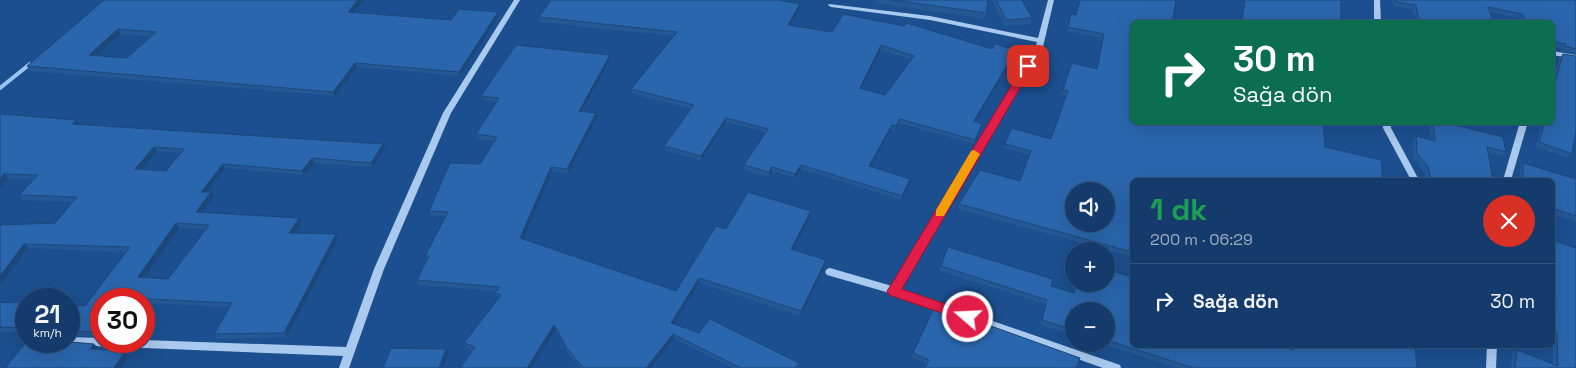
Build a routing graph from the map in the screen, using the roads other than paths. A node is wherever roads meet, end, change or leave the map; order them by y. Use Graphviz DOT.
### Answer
graph roads {
  1 [pos="517,0"];
  2 [pos="1051,0"];
  3 [pos="1377,0"];
  4 [pos="831,5"];
  5 [pos="1378,20"];
  6 [pos="1040,40"];
  7 [pos="1555,54"];
  8 [pos="1576,57"];
  9 [pos="1388,125"];
  10 [pos="1523,125"];
  11 [pos="1414,178"];
  12 [pos="1508,178"];
  13 [pos="830,272"];
  14 [pos="894,291"];
  15 [pos="80,341"];
  16 [pos="1492,348"];
  17 [pos="349,352"];
  18 [pos="344,368"];
  19 [pos="1116,368"];
  20 [pos="1491,368"];
  1 -- 17 [label="street"];
  2 -- 6 [label="street"];
  3 -- 5 [label="street"];
  4 -- 6 [label="street"];
  6 -- 14 [label="street"];
  7 -- 8 [label="street"];
  9 -- 11 [label="street"];
  10 -- 12 [label="street"];
  13 -- 14 [label="street"];
  14 -- 19 [label="street"];
  15 -- 17 [label="street"];
  16 -- 20 [label="street"];
  17 -- 18 [label="street"];
}
